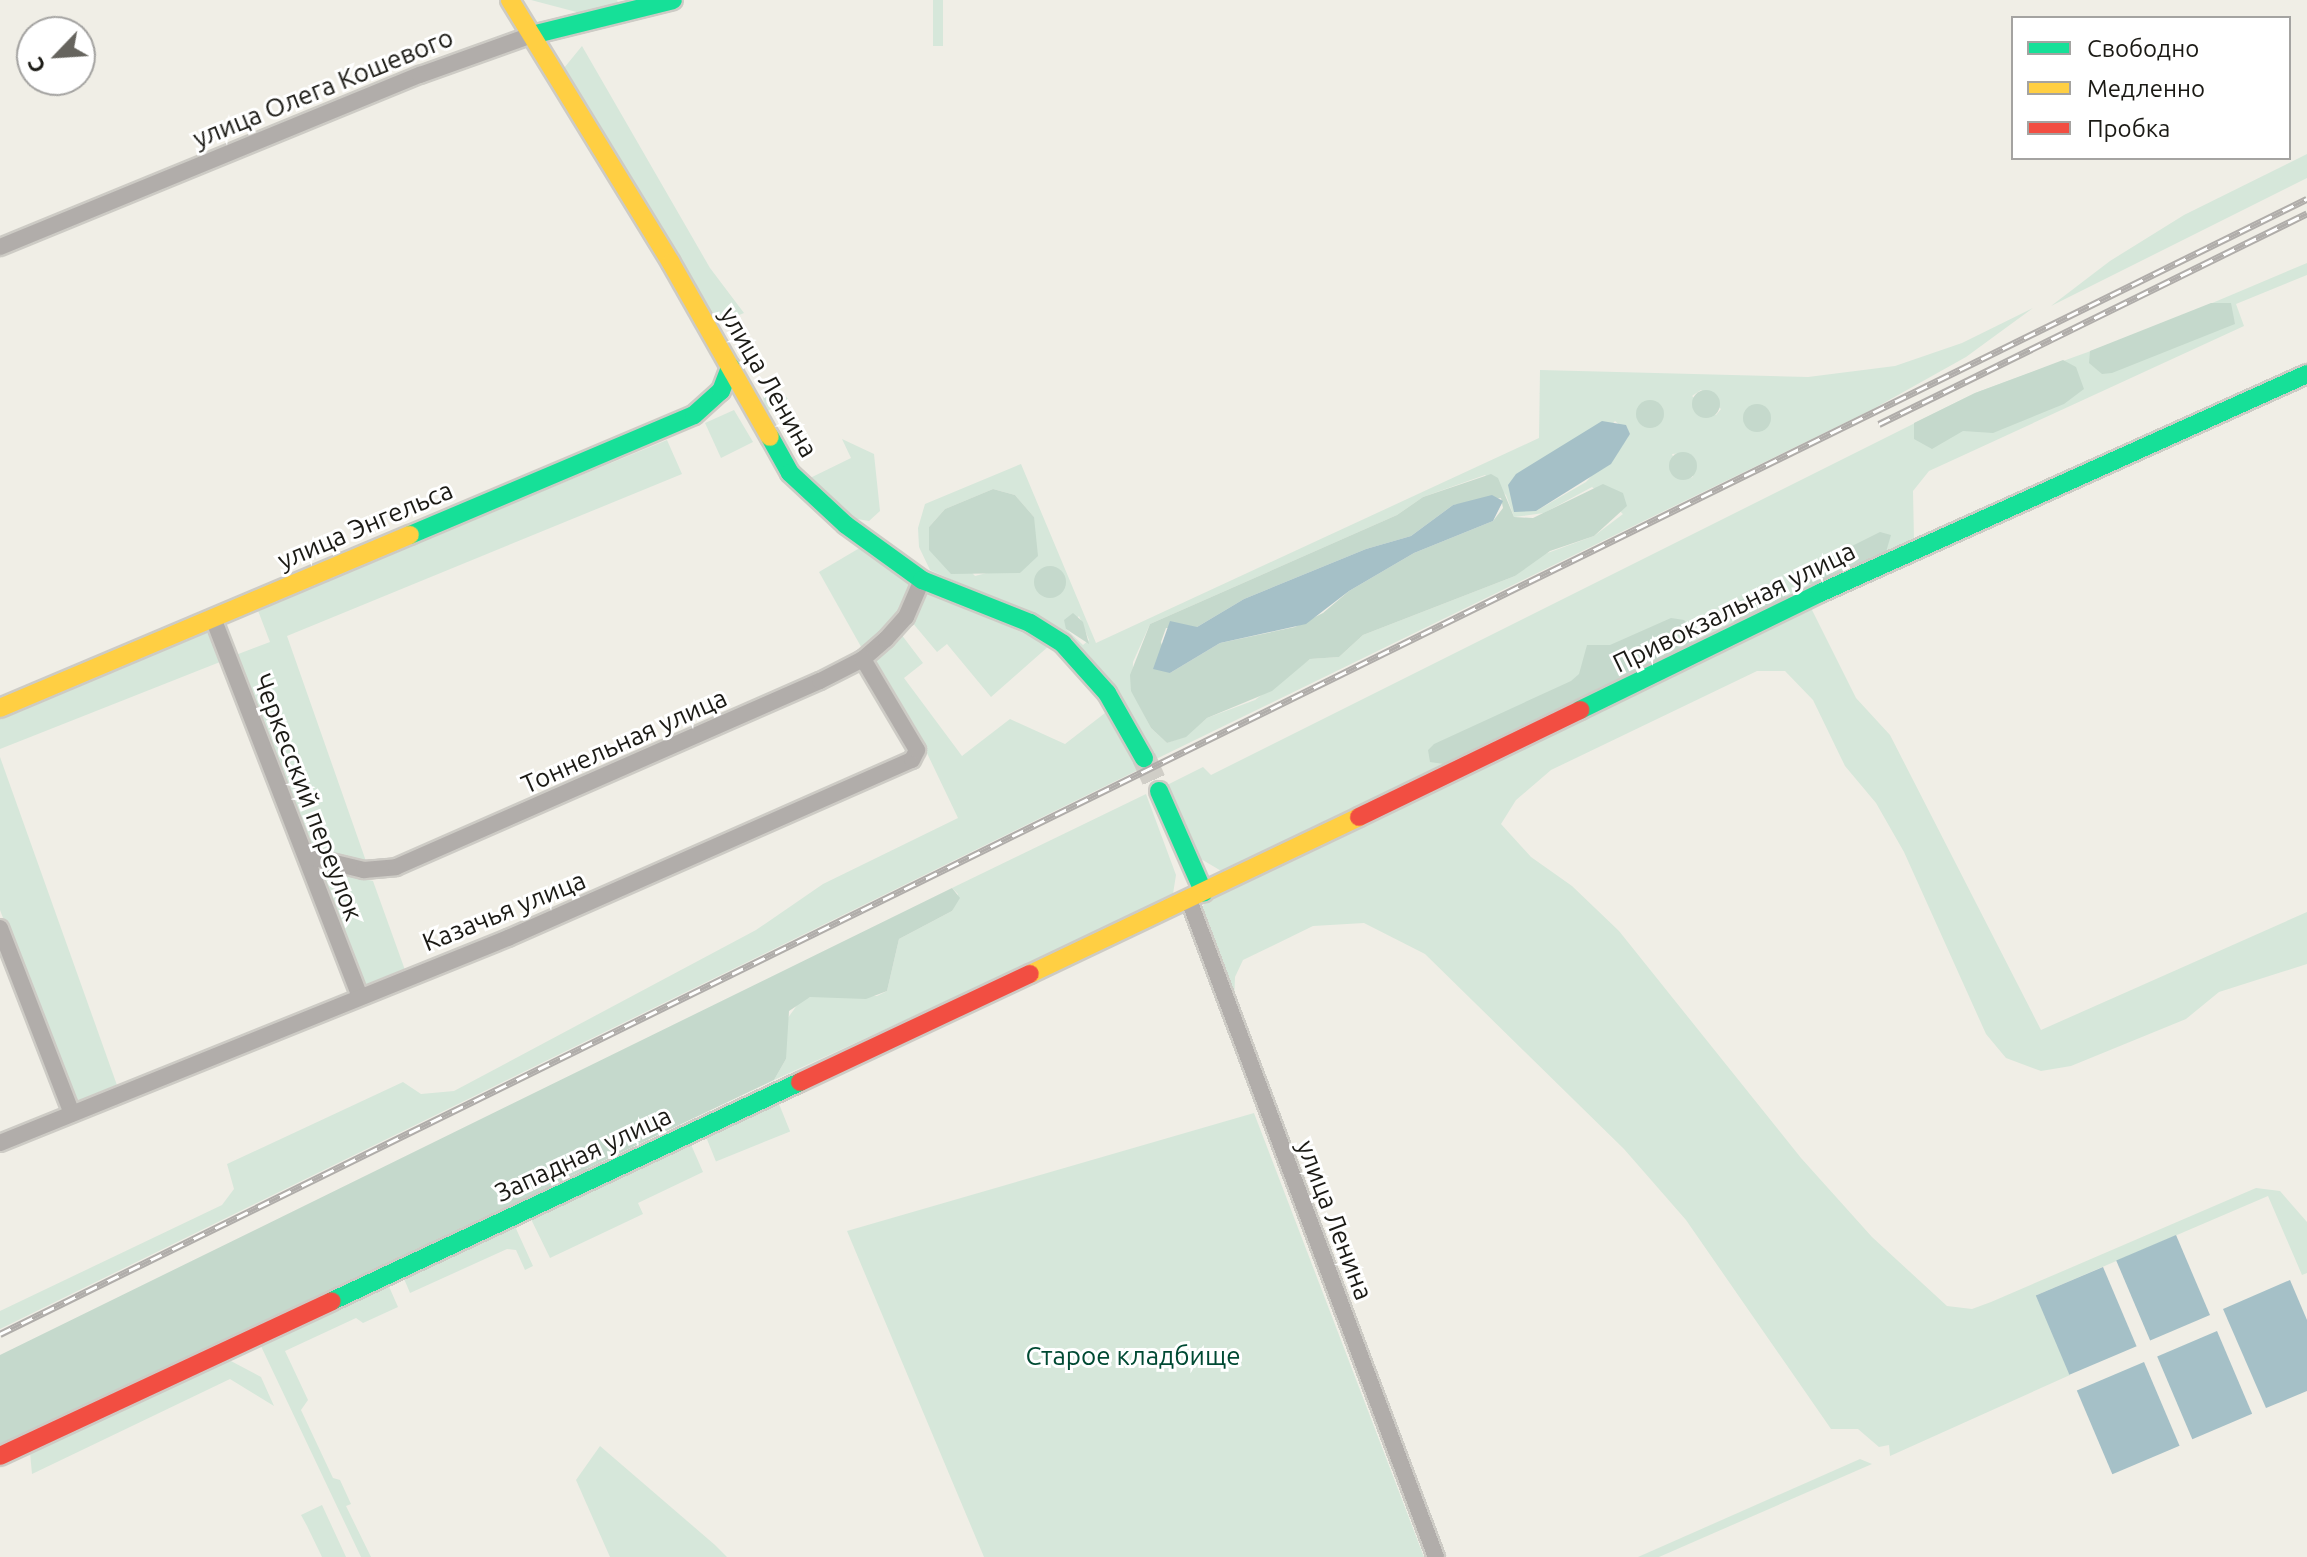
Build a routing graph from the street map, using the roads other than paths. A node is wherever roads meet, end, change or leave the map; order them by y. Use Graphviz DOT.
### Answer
graph roads {
  1 [pos="510,0"];
  2 [pos="673,0"];
  3 [pos="532,35"];
  4 [pos="0,247"];
  5 [pos="730,367"];
  6 [pos="2307,374"];
  7 [pos="922,580"];
  8 [pos="213,618"];
  9 [pos="863,659"];
  10 [pos="0,708"];
  11 [pos="1144,758"];
  12 [pos="1159,791"];
  13 [pos="306,856"];
  14 [pos="1197,896"];
  15 [pos="0,928"];
  16 [pos="359,994"];
  17 [pos="72,1114"];
  18 [pos="0,1143"];
  19 [pos="0,1456"];
  20 [pos="1436,1557"];
  1 -- 3 [label="main road, улица Ленина"];
  2 -- 3 [label="main road, улица Олега Кошевого"];
  3 -- 4 [label="street, улица Олега Кошевого"];
  3 -- 5 [label="main road, улица Ленина"];
  5 -- 7 [label="main road, улица Ленина"];
  5 -- 8 [label="main road, улица Энгельса"];
  6 -- 14 [label="main road, Привокзальная улица"];
  7 -- 9 [label="street, Тоннельная улица"];
  7 -- 11 [label="main road, улица Ленина"];
  8 -- 10 [label="main road, улица Энгельса"];
  8 -- 13 [label="street, Черкесский переулок"];
  9 -- 13 [label="street, Тоннельная улица"];
  9 -- 16 [label="street, Казачья улица"];
  12 -- 14 [label="main road, улица Ленина"];
  13 -- 16 [label="street, Черкесский переулок"];
  14 -- 19 [label="main road, Западная улица"];
  14 -- 20 [label="street, улица Ленина"];
  15 -- 17 [label="street"];
  16 -- 17 [label="street, Казачья улица"];
  17 -- 18 [label="street, Казачья улица"];
}
